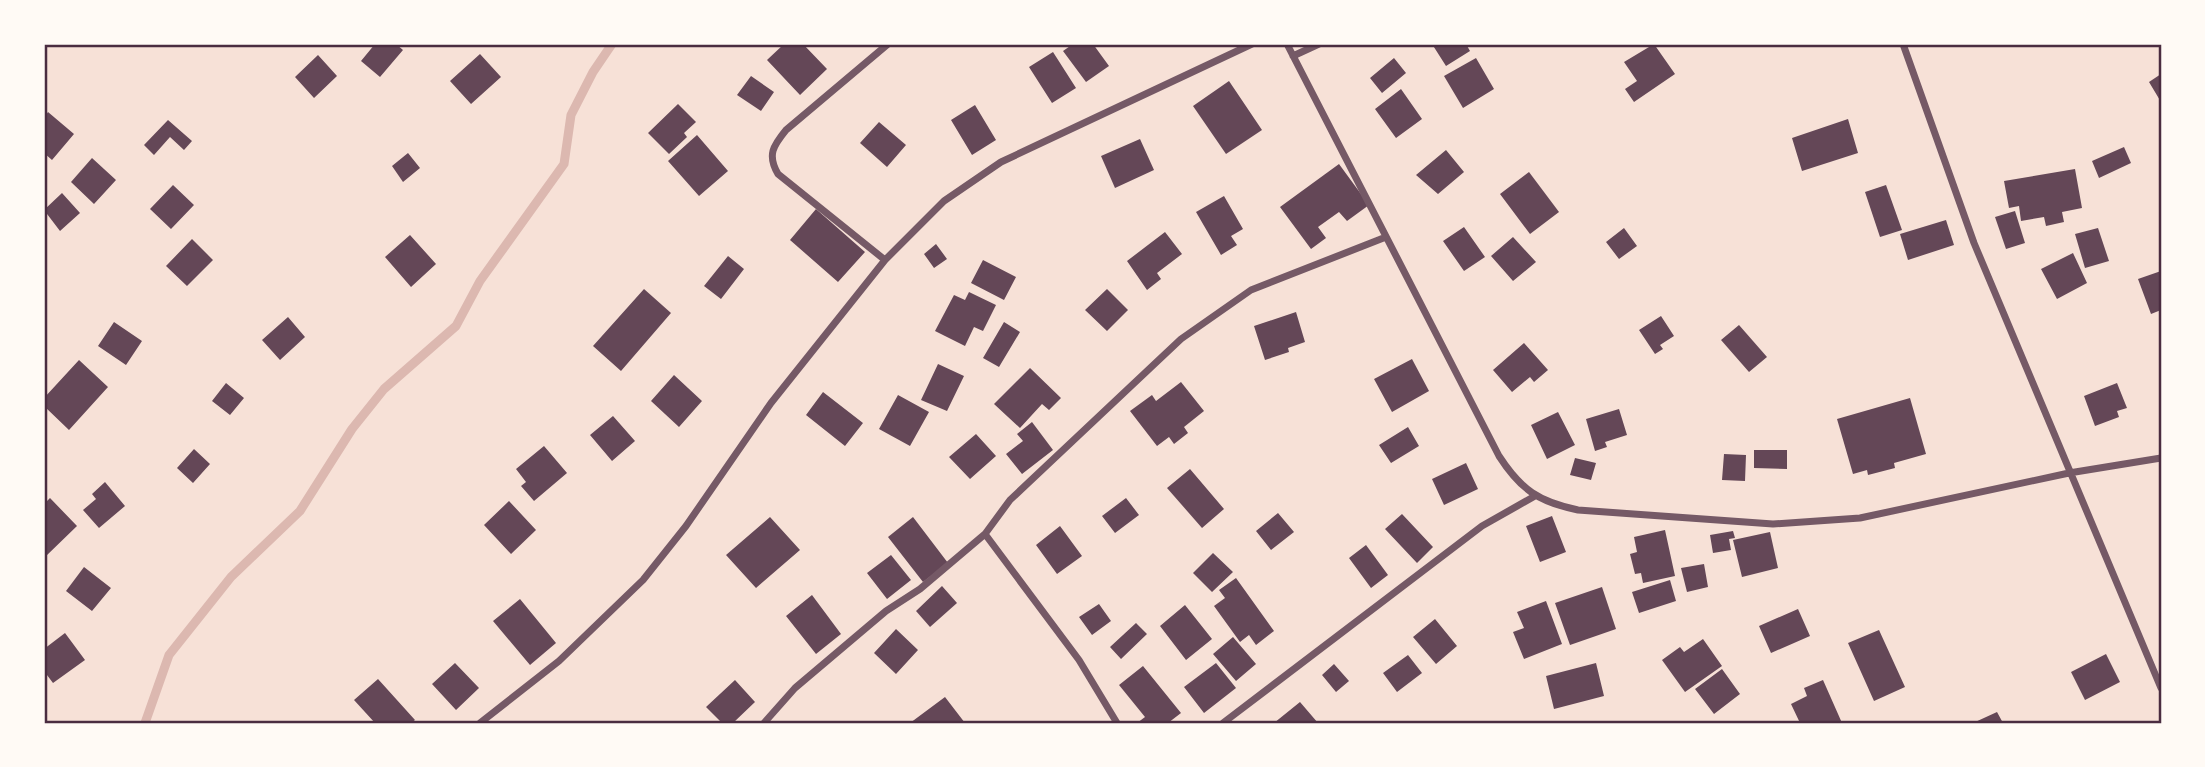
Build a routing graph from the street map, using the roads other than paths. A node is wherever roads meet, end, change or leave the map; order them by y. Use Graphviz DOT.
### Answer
graph roads {
  1 [pos="888,44"];
  2 [pos="1252,44"];
  3 [pos="1287,44"];
  4 [pos="1319,44"];
  5 [pos="1903,44"];
  6 [pos="1293,56"];
  7 [pos="1387,237"];
  8 [pos="885,260"];
  9 [pos="2161,458"];
  10 [pos="2069,472"];
  11 [pos="1535,496"];
  12 [pos="985,534"];
  13 [pos="2161,688"];
  14 [pos="480,723"];
  15 [pos="764,723"];
  16 [pos="1117,723"];
  17 [pos="1223,723"];
  1 -- 8 [label="street"];
  2 -- 8 [label="street"];
  3 -- 6 [label="street"];
  4 -- 6 [label="street"];
  5 -- 10 [label="street"];
  6 -- 7 [label="street"];
  7 -- 11 [label="street"];
  7 -- 12 [label="street"];
  8 -- 14 [label="street"];
  9 -- 10 [label="street"];
  10 -- 11 [label="street"];
  10 -- 13 [label="street"];
  11 -- 17 [label="street"];
  12 -- 15 [label="street"];
  12 -- 16 [label="street"];
}
